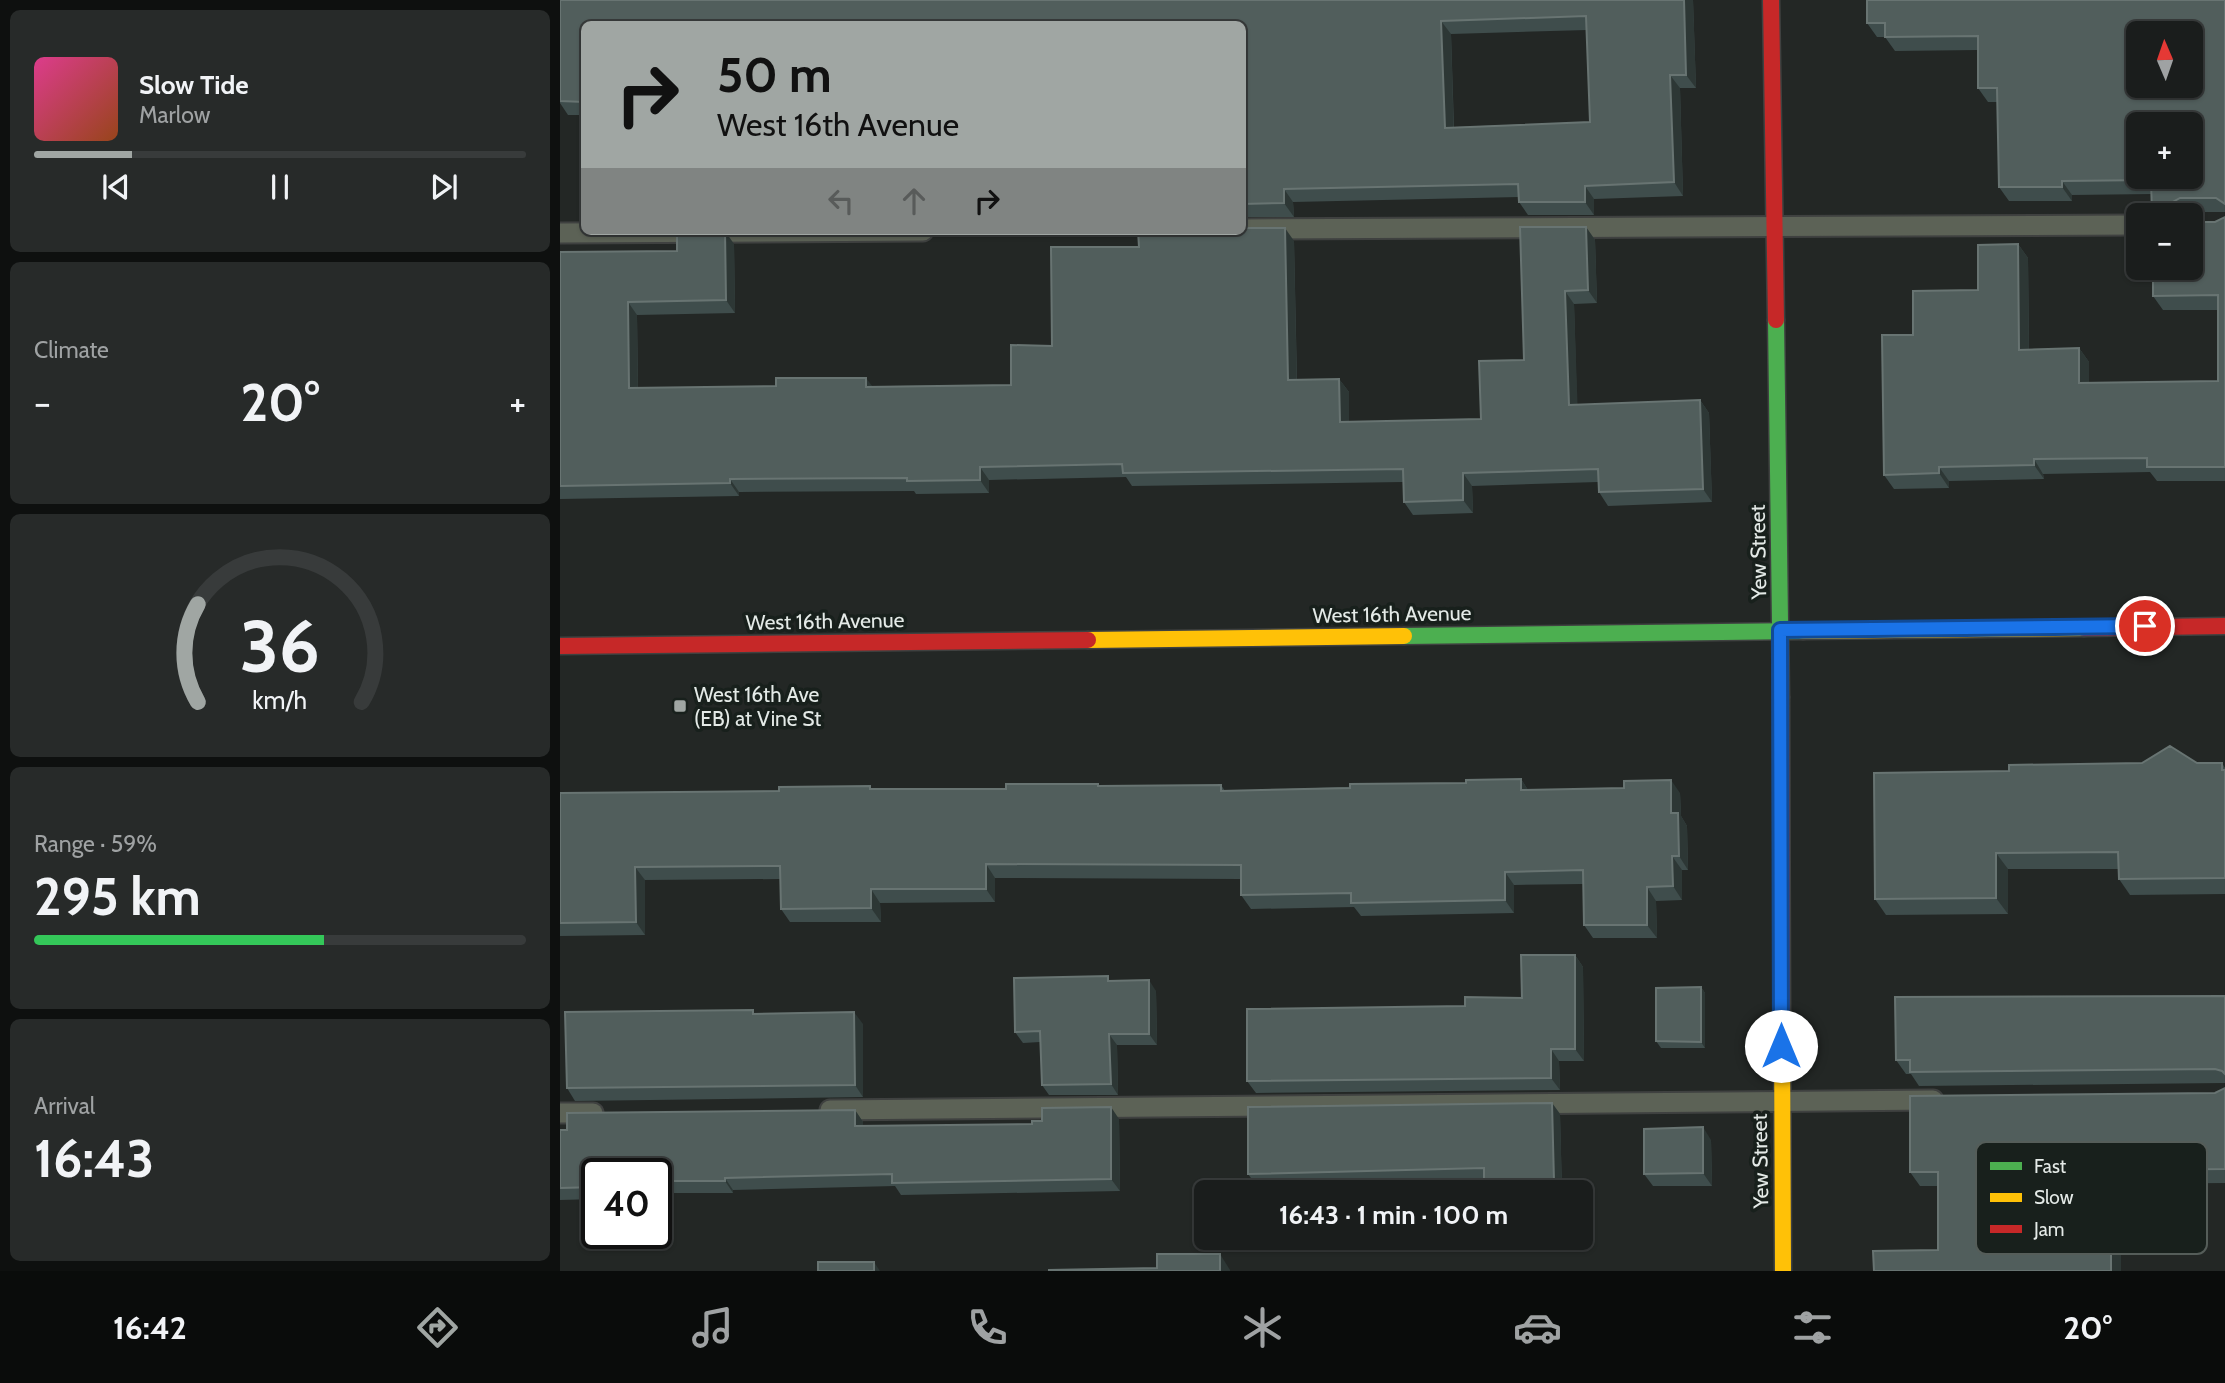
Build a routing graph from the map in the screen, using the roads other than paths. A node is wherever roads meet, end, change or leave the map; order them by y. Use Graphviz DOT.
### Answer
graph roads {
  1 [pos="1771,0"];
  2 [pos="2126,225"];
  3 [pos="1773,226"];
  4 [pos="1246,229"];
  5 [pos="560,233"];
  6 [pos="581,233"];
  7 [pos="2225,626"];
  8 [pos="1780,630"];
  9 [pos="560,646"];
  10 [pos="1950,1099"];
  11 [pos="1781,1100"];
  12 [pos="810,1111"];
  13 [pos="560,1113"];
  14 [pos="615,1113"];
  15 [pos="1783,1271"];
  1 -- 3 [label="main road, Yew Street"];
  2 -- 3 [label="lane"];
  3 -- 4 [label="lane"];
  3 -- 8 [label="main road, Yew Street"];
  5 -- 6 [label="lane"];
  7 -- 8 [label="main road, West 16th Avenue"];
  8 -- 9 [label="main road, West 16th Avenue"];
  8 -- 11 [label="main road, Yew Street"];
  10 -- 11 [label="lane"];
  11 -- 12 [label="lane"];
  11 -- 15 [label="main road, Yew Street"];
  13 -- 14 [label="lane"];
}
